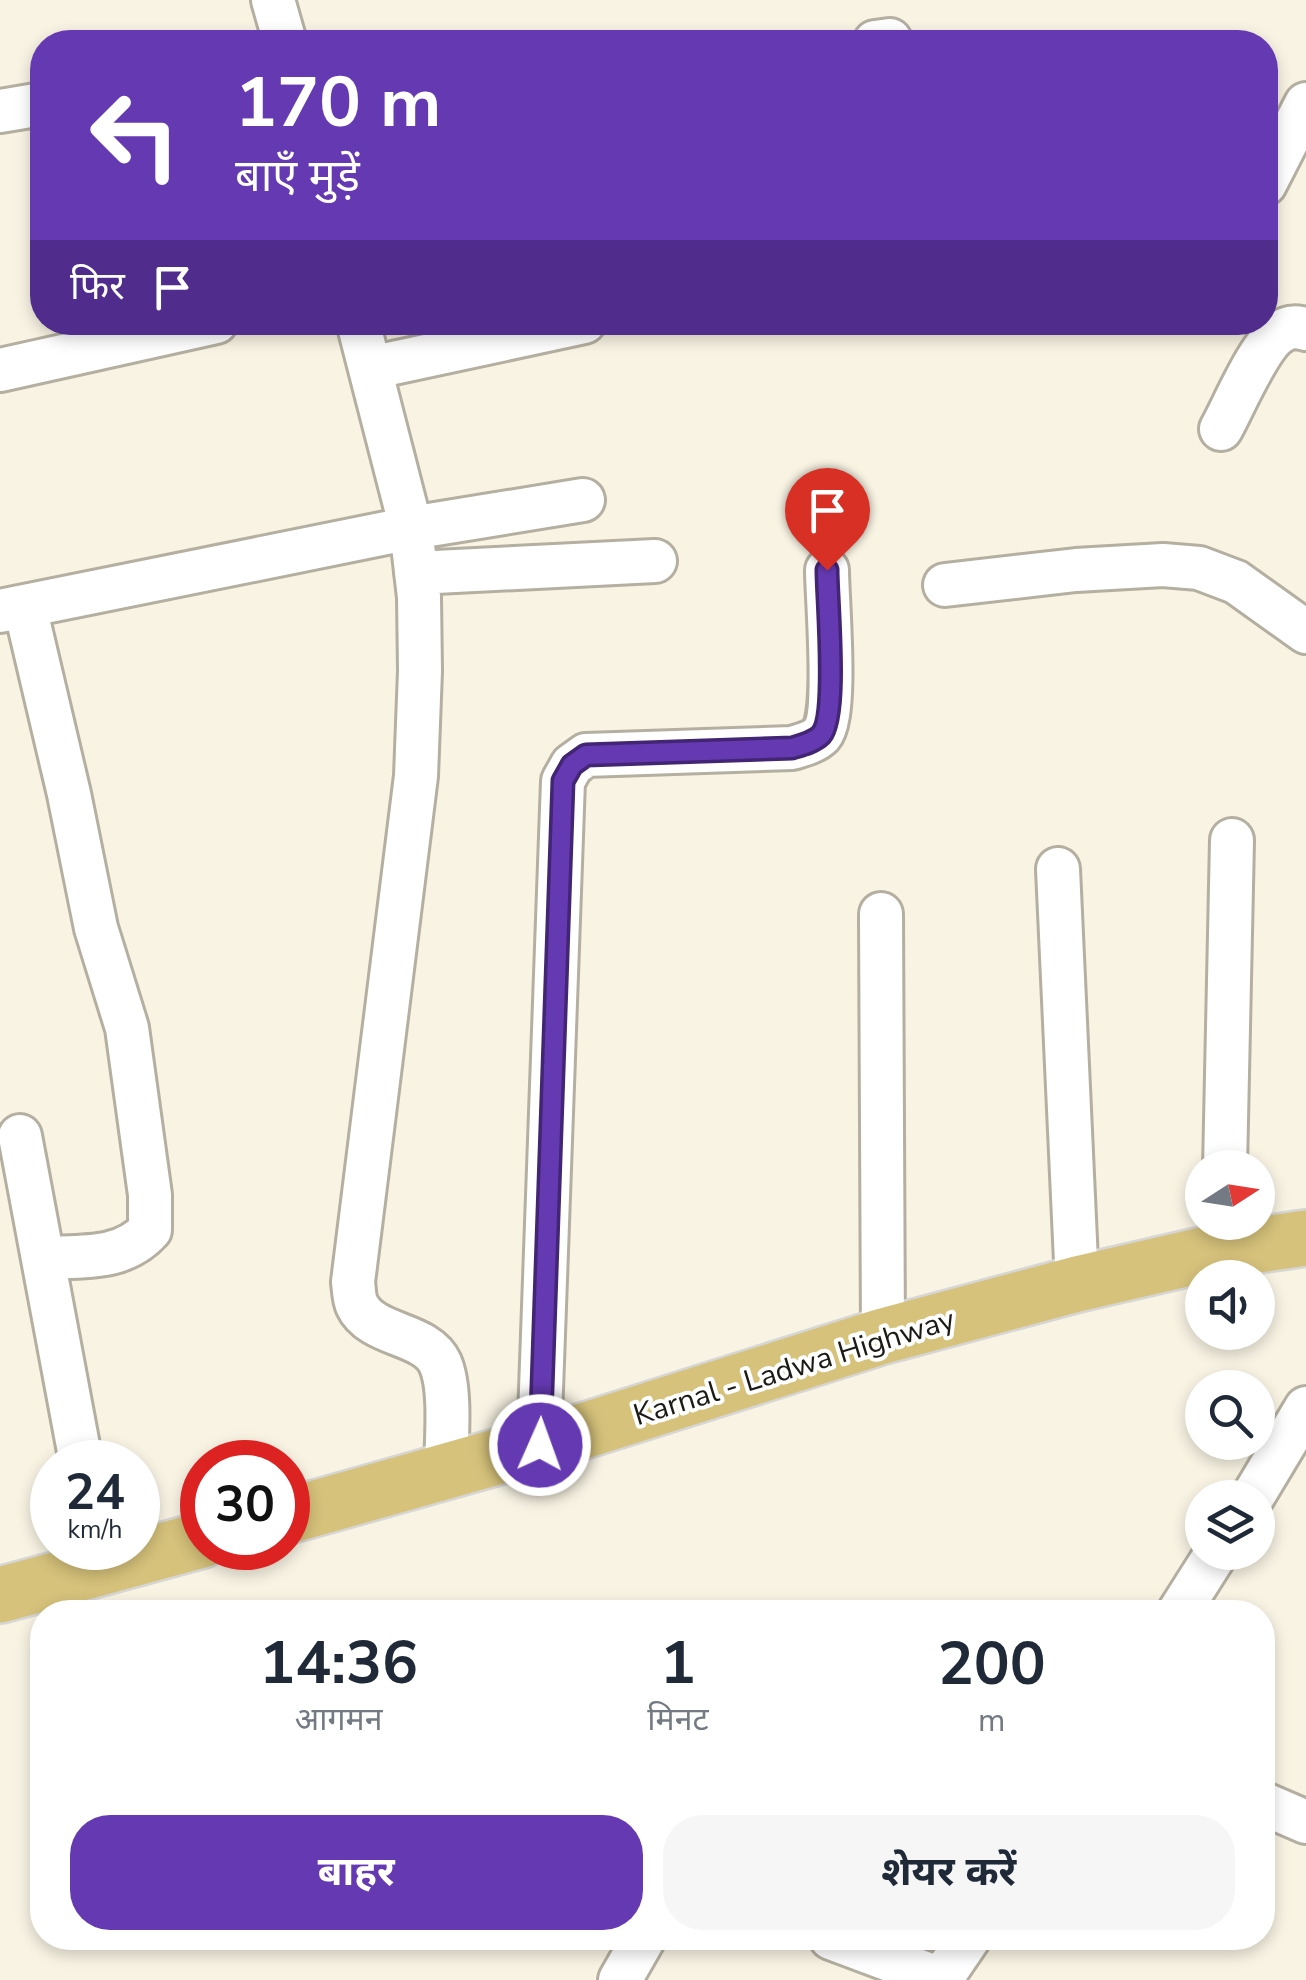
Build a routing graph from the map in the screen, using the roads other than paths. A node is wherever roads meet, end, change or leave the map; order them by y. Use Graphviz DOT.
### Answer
graph roads {
  1 [pos="274,0"];
  2 [pos="281,30"];
  3 [pos="1306,104"];
  4 [pos="30,106"];
  5 [pos="0,111"];
  6 [pos="1278,159"];
  7 [pos="1306,328"];
  8 [pos="1278,332"];
  9 [pos="158,335"];
  10 [pos="361,335"];
  11 [pos="524,335"];
  12 [pos="1276,335"];
  13 [pos="370,368"];
  14 [pos="0,370"];
  15 [pos="1222,429"];
  16 [pos="583,500"];
  17 [pos="411,528"];
  18 [pos="656,561"];
  19 [pos="827,570"];
  20 [pos="416,573"];
  21 [pos="946,585"];
  22 [pos="12,609"];
  23 [pos="1306,632"];
  24 [pos="1232,840"];
  25 [pos="1058,869"];
  26 [pos="881,914"];
  27 [pos="20,1136"];
  28 [pos="1224,1150"];
  29 [pos="1275,1237"];
  30 [pos="1306,1238"];
  31 [pos="1212,1240"];
  32 [pos="43,1258"];
  33 [pos="1077,1284"];
  34 [pos="883,1336"];
  35 [pos="1306,1408"];
  36 [pos="77,1440"];
  37 [pos="540,1445"];
  38 [pos="446,1473"];
  39 [pos="1277,1479"];
  40 [pos="310,1510"];
  41 [pos="67,1570"];
  42 [pos="1206,1570"];
  43 [pos="0,1595"];
  44 [pos="1187,1600"];
  45 [pos="1275,1808"];
  46 [pos="1306,1822"];
  47 [pos="637,1950"];
  48 [pos="862,1950"];
  49 [pos="961,1950"];
  50 [pos="620,1980"];
  51 [pos="942,1980"];
  1 -- 2 [label="street"];
  3 -- 6 [label="street"];
  4 -- 5 [label="street"];
  7 -- 8 [label="street"];
  9 -- 14 [label="street"];
  10 -- 13 [label="street"];
  11 -- 13 [label="street"];
  12 -- 15 [label="street"];
  13 -- 17 [label="street"];
  16 -- 17 [label="street"];
  17 -- 20 [label="street"];
  17 -- 22 [label="street"];
  18 -- 20 [label="street"];
  19 -- 37 [label="street"];
  20 -- 38 [label="street"];
  21 -- 23 [label="street"];
  22 -- 32 [label="street"];
  24 -- 28 [label="street"];
  25 -- 33 [label="street"];
  26 -- 34 [label="street"];
  27 -- 32 [label="street"];
  29 -- 30 [label="main road, Karnal - Ladwa Highway"];
  31 -- 33 [label="main road, Karnal - Ladwa Highway"];
  32 -- 36 [label="street"];
  33 -- 34 [label="main road, Karnal - Ladwa Highway"];
  34 -- 37 [label="main road, Karnal - Ladwa Highway"];
  35 -- 39 [label="street"];
  37 -- 38 [label="main road, Karnal - Ladwa Highway"];
  38 -- 40 [label="main road, Karnal - Ladwa Highway"];
  41 -- 43 [label="main road"];
  42 -- 44 [label="street"];
  45 -- 46 [label="street"];
  47 -- 50 [label="street"];
  48 -- 51 [label="street"];
  49 -- 51 [label="street"];
}
